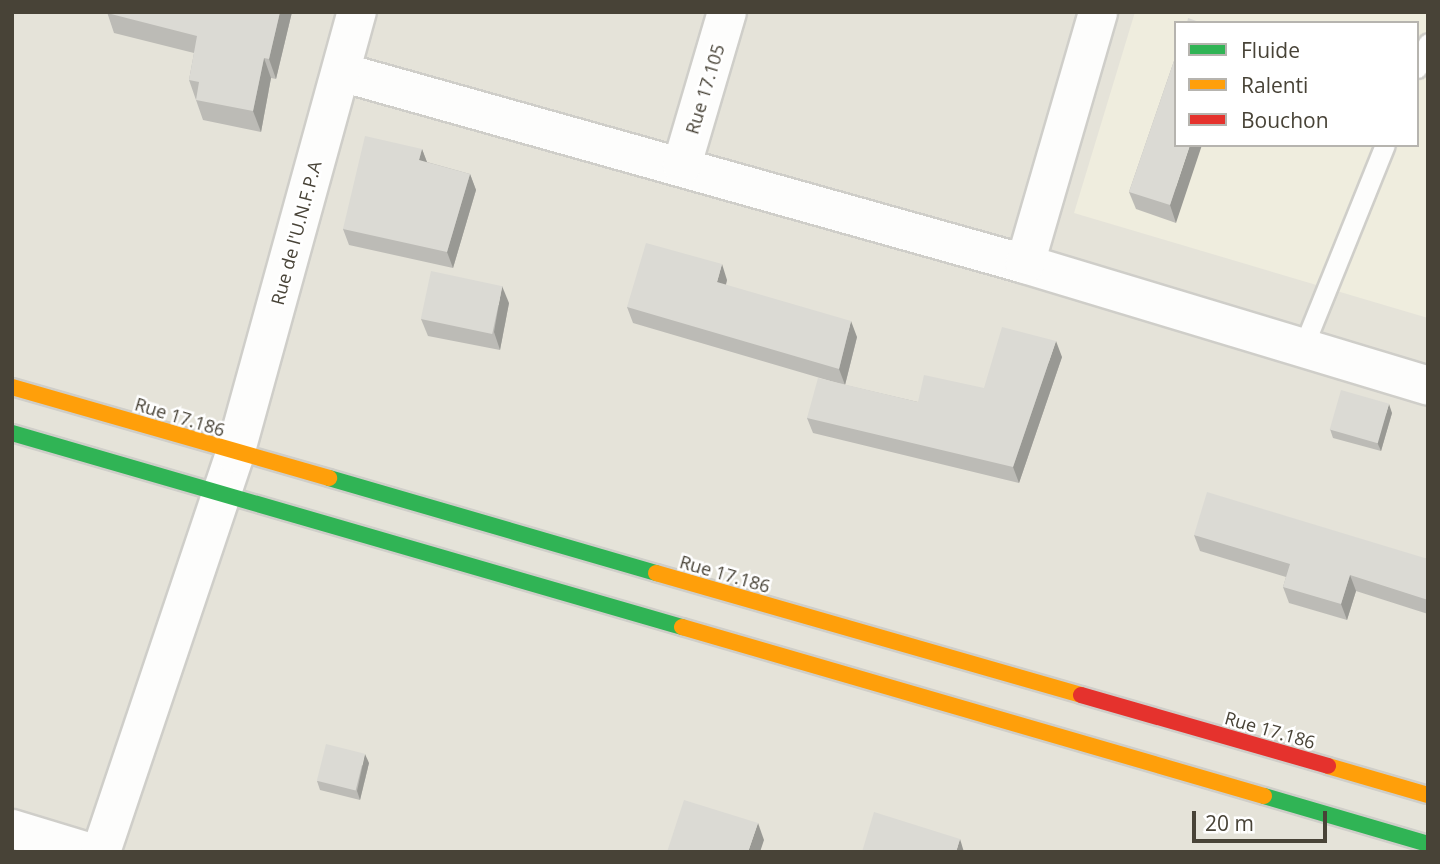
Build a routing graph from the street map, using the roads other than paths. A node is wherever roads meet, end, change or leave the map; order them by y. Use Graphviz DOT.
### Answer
graph roads {
  1 [pos="357,12"];
  2 [pos="727,12"];
  3 [pos="1098,12"];
  4 [pos="1428,43"];
  5 [pos="1419,63"];
  6 [pos="341,72"];
  7 [pos="1384,147"];
  8 [pos="682,165"];
  9 [pos="1025,264"];
  10 [pos="1302,350"];
  11 [pos="1428,386"];
  12 [pos="12,387"];
  13 [pos="12,433"];
  14 [pos="235,454"];
  15 [pos="222,494"];
  16 [pos="1428,795"];
  17 [pos="12,828"];
  18 [pos="1428,844"];
  19 [pos="89,852"];
  20 [pos="101,852"];
  1 -- 6 [label="street, Rue de l'U.N.F.P.A"];
  2 -- 8 [label="street, Rue 17.105"];
  3 -- 9 [label="street"];
  4 -- 5 [label="lane"];
  6 -- 8 [label="street"];
  6 -- 14 [label="street, Rue de l'U.N.F.P.A"];
  7 -- 10 [label="lane"];
  8 -- 9 [label="street"];
  9 -- 10 [label="street"];
  10 -- 11 [label="street"];
  12 -- 14 [label="main road, Rue 17.186"];
  13 -- 15 [label="main road"];
  14 -- 15 [label="street, Rue de l'U.N.F.P.A"];
  14 -- 16 [label="main road, Rue 17.186"];
  15 -- 18 [label="main road"];
  15 -- 20 [label="street"];
  17 -- 19 [label="street"];
}
